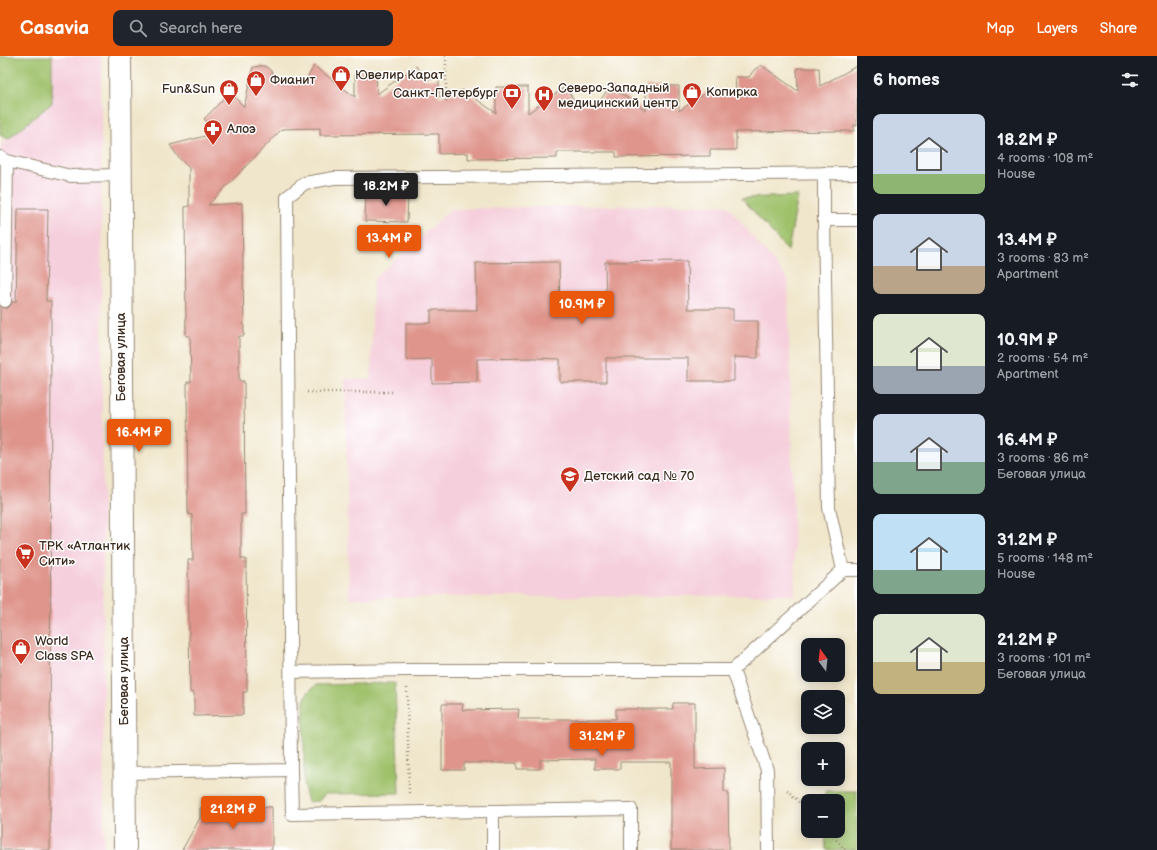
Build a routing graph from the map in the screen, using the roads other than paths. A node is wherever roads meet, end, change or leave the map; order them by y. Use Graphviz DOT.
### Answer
graph roads {
  1 [pos="120,56"];
  2 [pos="4,158"];
  3 [pos="824,173"];
  4 [pos="857,173"];
  5 [pos="120,175"];
  6 [pos="824,220"];
  7 [pos="857,220"];
  8 [pos="6,301"];
  9 [pos="843,570"];
  10 [pos="857,570"];
  11 [pos="733,670"];
  12 [pos="291,672"];
  13 [pos="291,770"];
  14 [pos="125,773"];
  15 [pos="493,811"];
  16 [pos="125,850"];
  17 [pos="493,850"];
  18 [pos="631,850"];
  19 [pos="768,850"];
  1 -- 5 [label="street, Беговая улица"];
  2 -- 5 [label="lane"];
  2 -- 8 [label="lane"];
  3 -- 4 [label="lane"];
  3 -- 6 [label="lane"];
  3 -- 12 [label="lane"];
  5 -- 14 [label="street, Беговая улица"];
  6 -- 7 [label="lane"];
  6 -- 9 [label="lane"];
  9 -- 10 [label="lane"];
  9 -- 11 [label="lane"];
  11 -- 12 [label="lane"];
  11 -- 19 [label="lane"];
  12 -- 13 [label="lane"];
  13 -- 14 [label="lane"];
  13 -- 15 [label="lane"];
  14 -- 16 [label="street, Беговая улица"];
  15 -- 17 [label="lane"];
  15 -- 18 [label="lane"];
}
